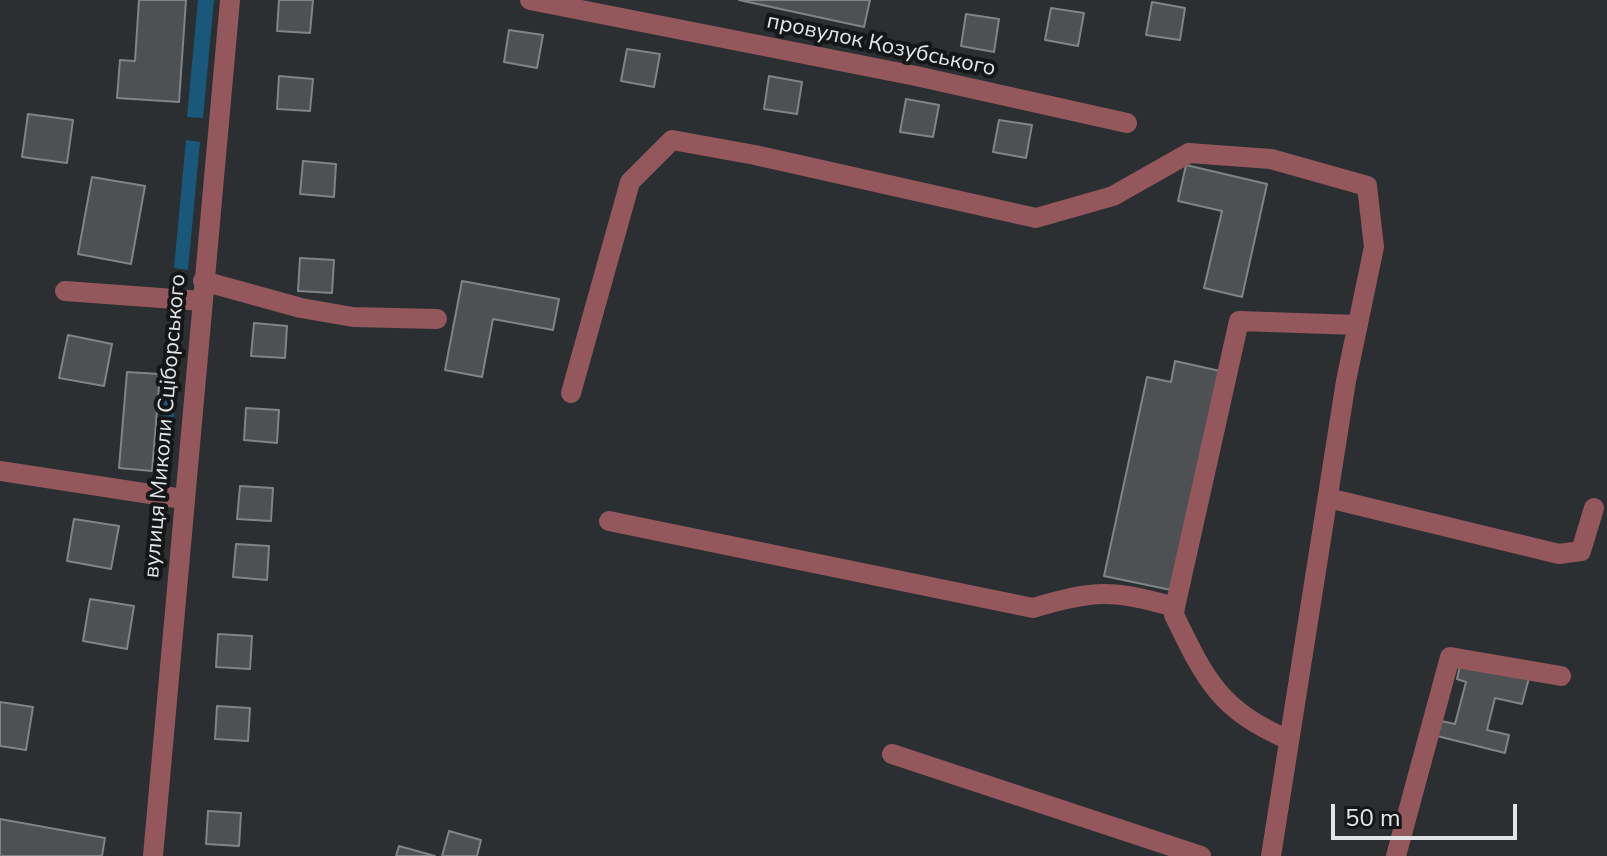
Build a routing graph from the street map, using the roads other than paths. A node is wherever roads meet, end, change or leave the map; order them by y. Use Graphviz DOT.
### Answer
graph roads {
  1 [pos="230,0"];
  2 [pos="530,0"];
  3 [pos="1127,123"];
  4 [pos="65,291"];
  5 [pos="203,291"];
  6 [pos="437,319"];
  7 [pos="1358,325"];
  8 [pos="571,393"];
  9 [pos="0,471"];
  10 [pos="1328,498"];
  11 [pos="183,499"];
  12 [pos="1594,508"];
  13 [pos="609,521"];
  14 [pos="1175,607"];
  15 [pos="1561,676"];
  16 [pos="1289,740"];
  17 [pos="892,754"];
  18 [pos="153,856"];
  19 [pos="1201,856"];
  20 [pos="1271,856"];
  21 [pos="1396,856"];
  1 -- 5 [label="street, вулиця Миколи Сціборського"];
  2 -- 3 [label="street, провулок Козубського"];
  4 -- 5 [label="street"];
  5 -- 6 [label="street"];
  5 -- 11 [label="street, вулиця Миколи Сціборського"];
  7 -- 8 [label="street"];
  7 -- 10 [label="street"];
  7 -- 14 [label="street"];
  9 -- 11 [label="street"];
  10 -- 12 [label="street"];
  10 -- 16 [label="street"];
  11 -- 18 [label="street, вулиця Миколи Сціборського"];
  13 -- 14 [label="street"];
  14 -- 16 [label="street"];
  15 -- 21 [label="street"];
  16 -- 20 [label="street"];
  17 -- 19 [label="street"];
}
